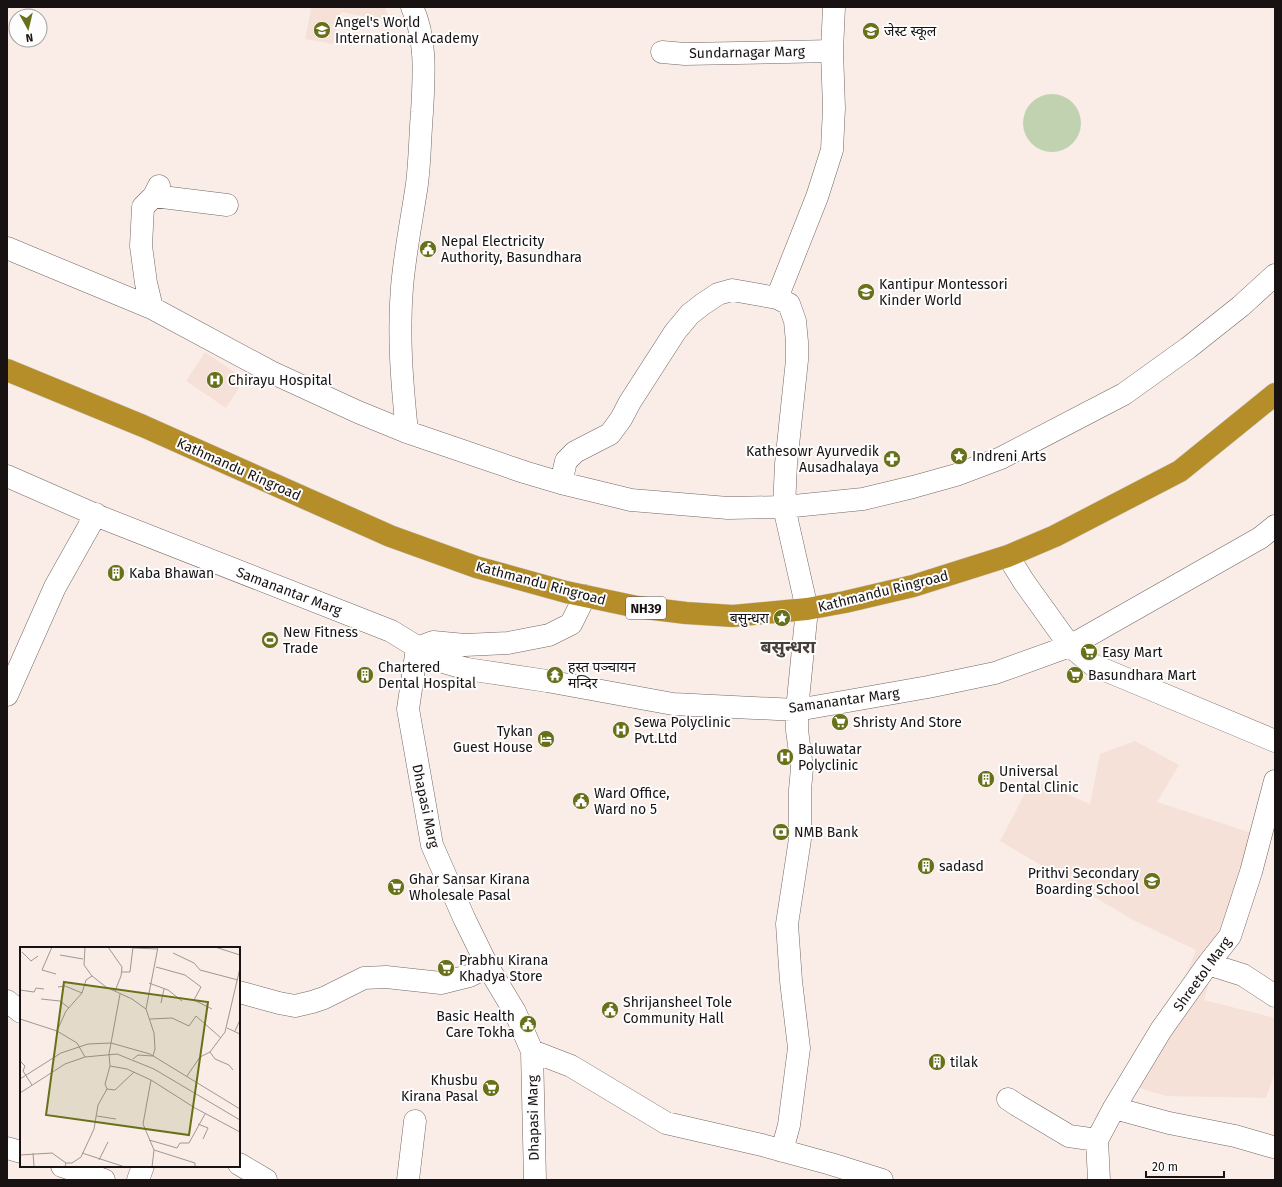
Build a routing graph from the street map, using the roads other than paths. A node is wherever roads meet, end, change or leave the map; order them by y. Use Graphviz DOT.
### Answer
graph roads {
  1 [pos="412,7"];
  2 [pos="834,7"];
  3 [pos="832,50"];
  4 [pos="662,52"];
  5 [pos="227,205"];
  6 [pos="7,248"];
  7 [pos="1275,275"];
  8 [pos="777,298"];
  9 [pos="152,308"];
  10 [pos="7,370"];
  11 [pos="1275,394"];
  12 [pos="407,432"];
  13 [pos="7,476"];
  14 [pos="561,483"];
  15 [pos="784,507"];
  16 [pos="96,514"];
  17 [pos="1275,526"];
  18 [pos="1008,556"];
  19 [pos="586,596"];
  20 [pos="807,609"];
  21 [pos="1070,646"];
  22 [pos="417,648"];
  23 [pos="7,695"];
  24 [pos="797,710"];
  25 [pos="1275,741"];
  26 [pos="1275,781"];
  27 [pos="1208,964"];
  28 [pos="488,967"];
  29 [pos="240,992"];
  30 [pos="1275,996"];
  31 [pos="7,1002"];
  32 [pos="20,1011"];
  33 [pos="532,1051"];
  34 [pos="1008,1099"];
  35 [pos="1114,1108"];
  36 [pos="415,1121"];
  37 [pos="1097,1140"];
  38 [pos="1275,1147"];
  39 [pos="7,1148"];
  40 [pos="782,1151"];
  41 [pos="20,1152"];
  42 [pos="240,1165"];
  43 [pos="65,1167"];
  44 [pos="144,1167"];
  45 [pos="828,1172"];
  46 [pos="104,1180"];
  47 [pos="138,1180"];
  48 [pos="266,1180"];
  49 [pos="408,1180"];
  50 [pos="535,1180"];
  51 [pos="882,1180"];
  52 [pos="1099,1180"];
  1 -- 12 [label="street"];
  2 -- 3 [label="street"];
  3 -- 4 [label="street, Sundarnagar Marg"];
  3 -- 8 [label="street"];
  5 -- 9 [label="street"];
  6 -- 9 [label="street"];
  7 -- 15 [label="street"];
  8 -- 14 [label="street"];
  8 -- 15 [label="street"];
  9 -- 12 [label="street"];
  10 -- 19 [label="highway, Kathmandu Ringroad / NH39"];
  11 -- 18 [label="highway, Kathmandu Ringroad / NH39"];
  12 -- 14 [label="street"];
  13 -- 16 [label="street, Samanantar Marg"];
  14 -- 15 [label="street"];
  15 -- 20 [label="street"];
  16 -- 22 [label="street, Samanantar Marg"];
  16 -- 23 [label="street"];
  17 -- 21 [label="street, Samanantar Marg"];
  18 -- 20 [label="highway, Kathmandu Ringroad / NH39"];
  18 -- 21 [label="street"];
  19 -- 20 [label="highway, Kathmandu Ringroad / NH39"];
  19 -- 22 [label="street"];
  20 -- 24 [label="street"];
  21 -- 24 [label="street, Samanantar Marg"];
  21 -- 25 [label="street"];
  22 -- 24 [label="street, Samanantar Marg"];
  22 -- 28 [label="street, Dhapasi Marg"];
  24 -- 40 [label="street"];
  26 -- 27 [label="street, Shreetol Marg"];
  27 -- 30 [label="street"];
  27 -- 35 [label="street, Shreetol Marg"];
  28 -- 29 [label="street"];
  28 -- 33 [label="street, Dhapasi Marg"];
  31 -- 32 [label="street"];
  33 -- 40 [label="street"];
  33 -- 50 [label="street, Dhapasi Marg"];
  34 -- 37 [label="street"];
  35 -- 37 [label="street, Shreetol Marg"];
  35 -- 38 [label="street"];
  36 -- 49 [label="street"];
  37 -- 52 [label="street"];
  39 -- 41 [label="street"];
  40 -- 45 [label="street"];
  42 -- 48 [label="street"];
  43 -- 46 [label="street"];
  44 -- 47 [label="street"];
  45 -- 51 [label="street"];
}
